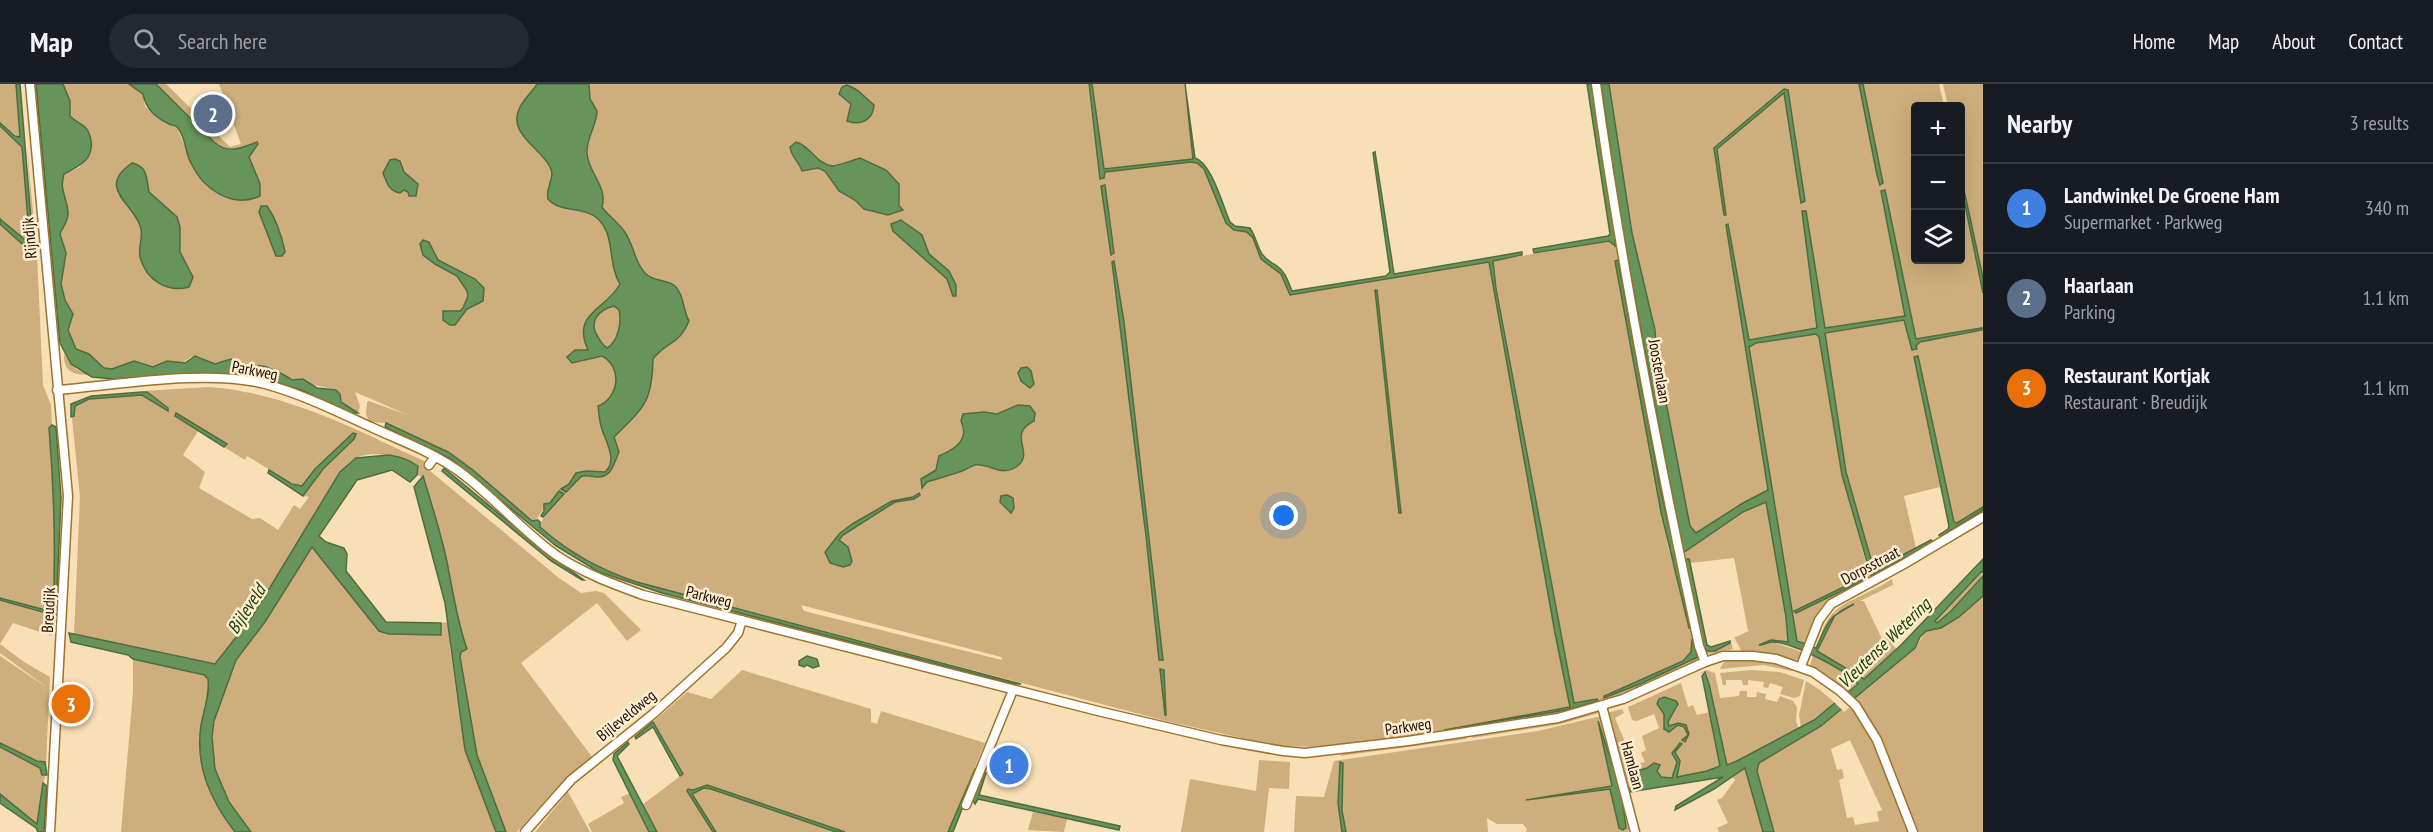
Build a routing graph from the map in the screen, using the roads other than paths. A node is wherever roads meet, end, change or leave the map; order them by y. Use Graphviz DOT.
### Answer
graph roads {
  1 [pos="30,84"];
  2 [pos="1596,84"];
  3 [pos="57,390"];
  4 [pos="435,456"];
  5 [pos="429,465"];
  6 [pos="1983,517"];
  7 [pos="742,620"];
  8 [pos="1705,662"];
  9 [pos="1800,666"];
  10 [pos="1013,690"];
  11 [pos="1602,706"];
  12 [pos="966,805"];
  13 [pos="50,832"];
  14 [pos="525,832"];
  15 [pos="1635,832"];
  16 [pos="1913,832"];
  1 -- 3 [label="street, Rijndijk"];
  2 -- 8 [label="street, Joostenlaan"];
  3 -- 4 [label="street, Parkweg"];
  3 -- 13 [label="street, Breudijk"];
  4 -- 5 [label="street"];
  4 -- 7 [label="street, Parkweg"];
  6 -- 9 [label="street, Dorpsstraat"];
  7 -- 10 [label="street, Parkweg"];
  7 -- 14 [label="street, Bijleveldweg"];
  8 -- 9 [label="street, Parkweg"];
  8 -- 11 [label="street, Parkweg"];
  9 -- 16 [label="street, Parkweg"];
  10 -- 11 [label="street, Parkweg"];
  10 -- 12 [label="street"];
  11 -- 15 [label="street, Hamlaan"];
}
